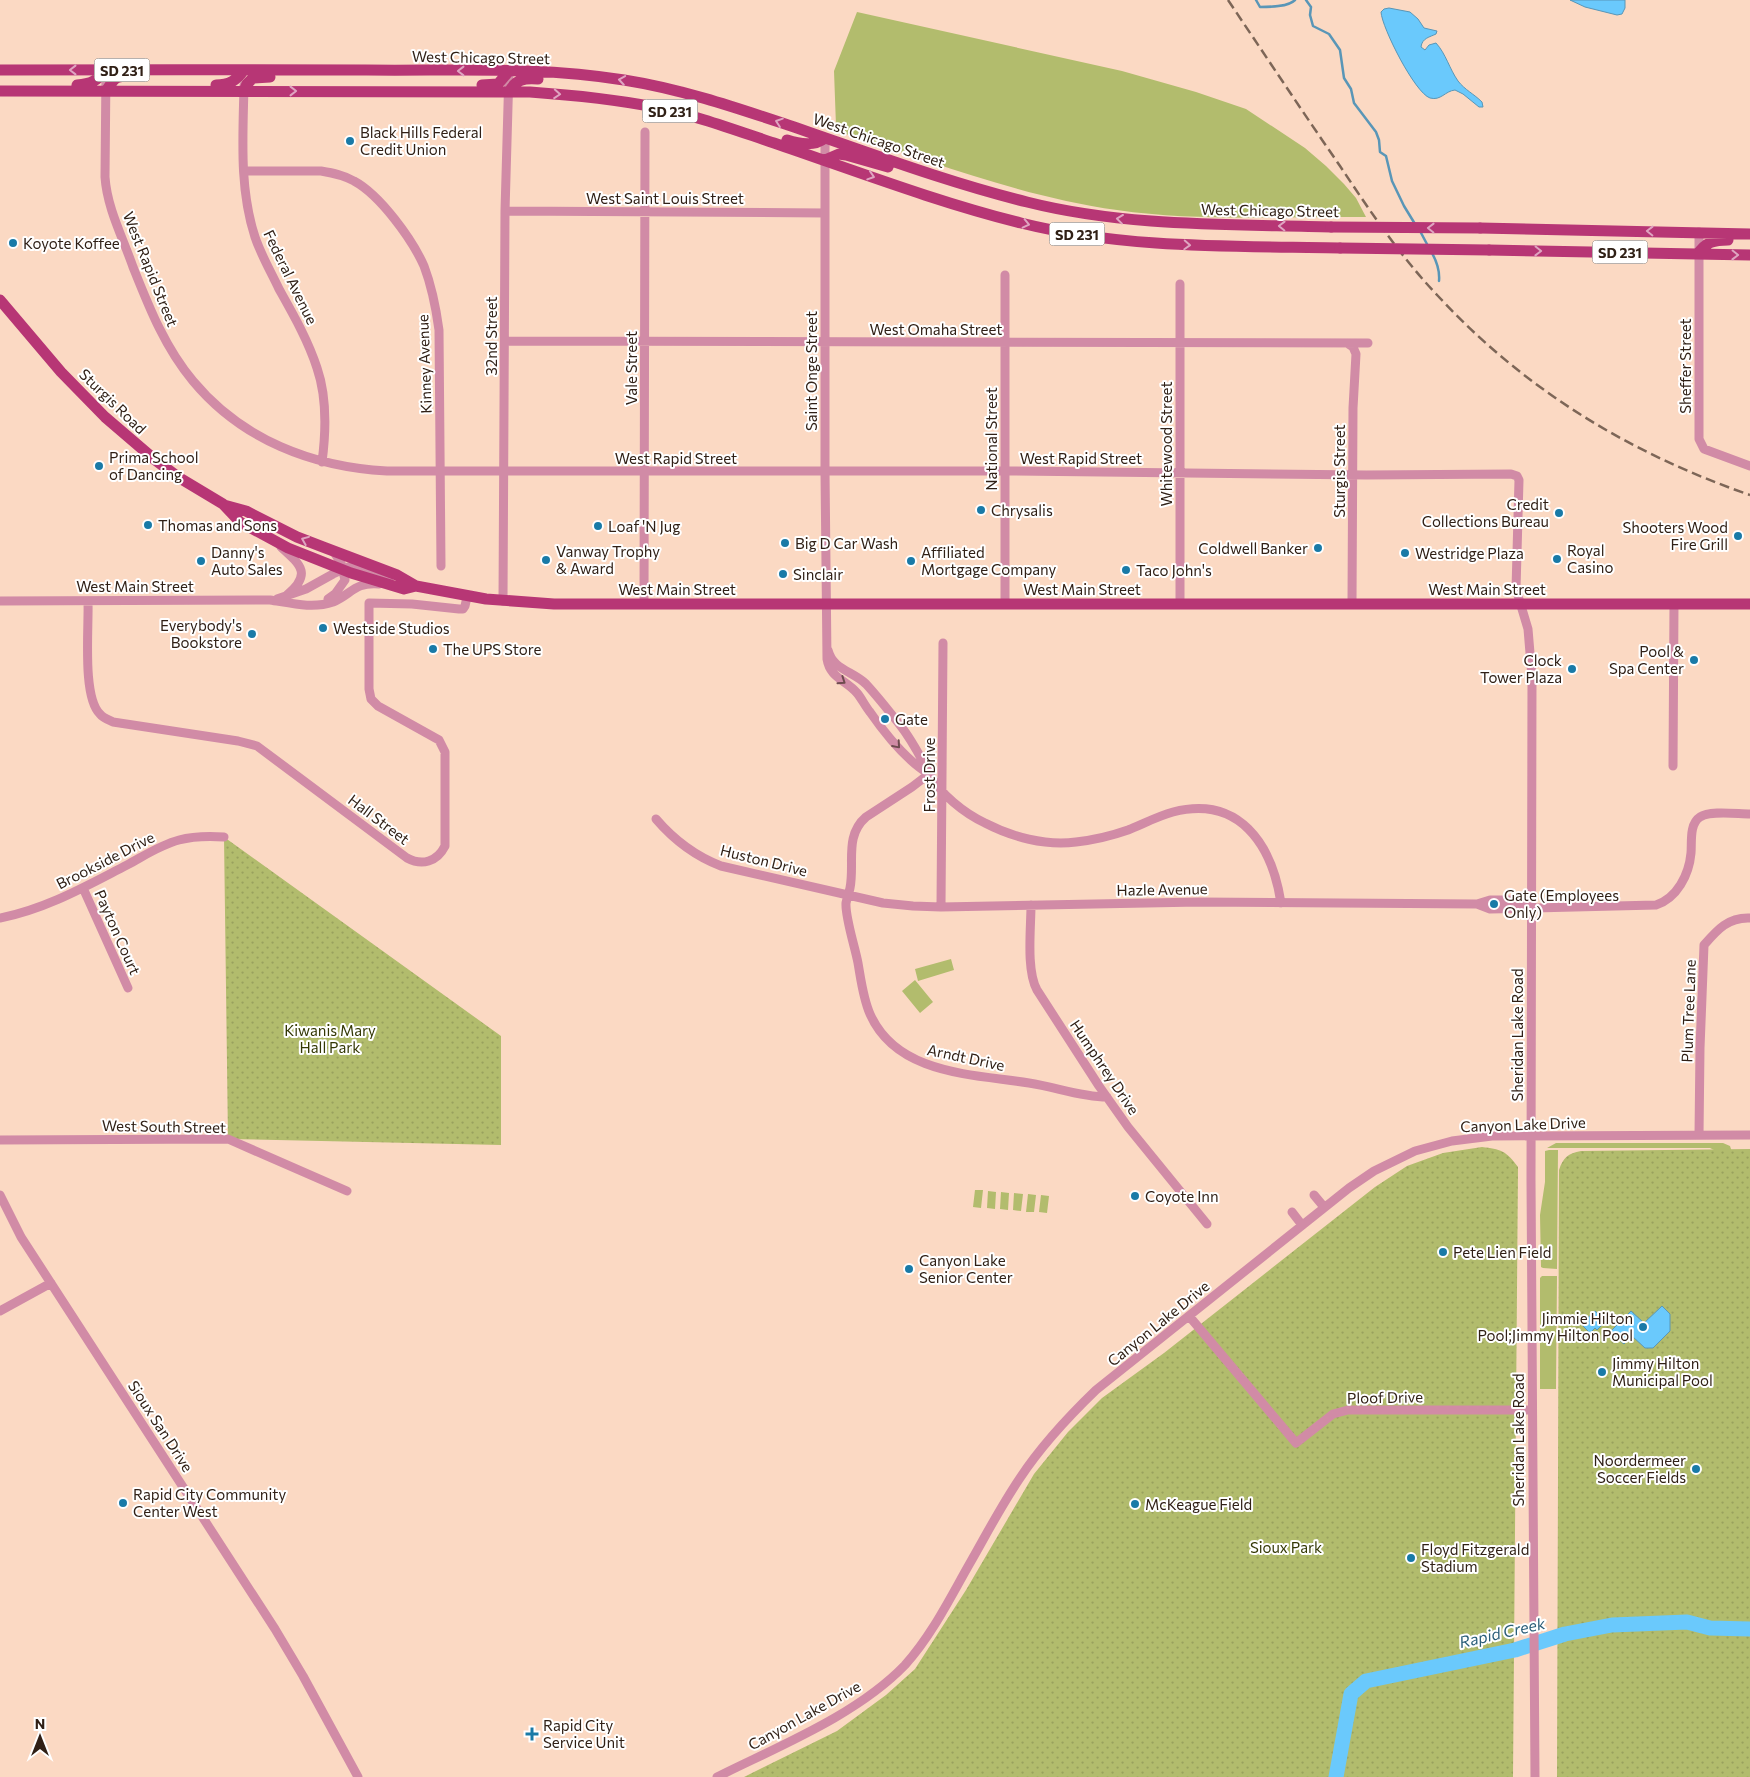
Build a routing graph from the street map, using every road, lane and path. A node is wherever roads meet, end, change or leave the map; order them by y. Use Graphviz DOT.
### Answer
graph roads {
  1 [pos="0,70"];
  2 [pos="106,70"];
  3 [pos="192,70"];
  4 [pos="244,70"];
  5 [pos="331,70"];
  6 [pos="509,71"];
  7 [pos="599,76"];
  8 [pos="0,91"];
  9 [pos="18,91"];
  10 [pos="106,91"];
  11 [pos="170,91"];
  12 [pos="244,91"];
  13 [pos="416,92"];
  14 [pos="509,92"];
  15 [pos="669,111"];
  16 [pos="645,132"];
  17 [pos="825,138"];
  18 [pos="825,160"];
  19 [pos="244,171"];
  20 [pos="970,186"];
  21 [pos="505,211"];
  22 [pos="645,212"];
  23 [pos="825,213"];
  24 [pos="1699,232"];
  25 [pos="1750,234"];
  26 [pos="1750,240"];
  27 [pos="1698,254"];
  28 [pos="1750,255"];
  29 [pos="1005,275"];
  30 [pos="1180,284"];
  31 [pos="0,300"];
  32 [pos="505,341"];
  33 [pos="644,342"];
  34 [pos="824,342"];
  35 [pos="1005,343"];
  36 [pos="1180,343"];
  37 [pos="1347,343"];
  38 [pos="1368,343"];
  39 [pos="322,462"];
  40 [pos="1750,466"];
  41 [pos="440,471"];
  42 [pos="504,471"];
  43 [pos="825,471"];
  44 [pos="1004,471"];
  45 [pos="644,472"];
  46 [pos="1180,472"];
  47 [pos="1353,475"];
  48 [pos="1517,476"];
  49 [pos="223,504"];
  50 [pos="273,541"];
  51 [pos="334,552"];
  52 [pos="441,566"];
  53 [pos="343,569"];
  54 [pos="412,583"];
  55 [pos="389,585"];
  56 [pos="467,596"];
  57 [pos="284,597"];
  58 [pos="270,600"];
  59 [pos="0,601"];
  60 [pos="503,601"];
  61 [pos="88,602"];
  62 [pos="644,603"];
  63 [pos="319,604"];
  64 [pos="412,604"];
  65 [pos="825,604"];
  66 [pos="1004,604"];
  67 [pos="1180,604"];
  68 [pos="1352,604"];
  69 [pos="1674,604"];
  70 [pos="1750,604"];
  71 [pos="1520,605"];
  72 [pos="943,643"];
  73 [pos="826,645"];
  74 [pos="1674,766"];
  75 [pos="929,774"];
  76 [pos="942,790"];
  77 [pos="1750,814"];
  78 [pos="656,819"];
  79 [pos="224,836"];
  80 [pos="83,888"];
  81 [pos="848,895"];
  82 [pos="1281,903"];
  83 [pos="1532,904"];
  84 [pos="1031,905"];
  85 [pos="941,907"];
  86 [pos="0,918"];
  87 [pos="1750,918"];
  88 [pos="128,988"];
  89 [pos="1107,1097"];
  90 [pos="1531,1135"];
  91 [pos="1699,1135"];
  92 [pos="1750,1135"];
  93 [pos="0,1140"];
  94 [pos="347,1192"];
  95 [pos="0,1195"];
  96 [pos="1314,1195"];
  97 [pos="1324,1207"];
  98 [pos="1292,1212"];
  99 [pos="1207,1224"];
  100 [pos="1302,1225"];
  101 [pos="51,1283"];
  102 [pos="0,1310"];
  103 [pos="1189,1316"];
  104 [pos="1532,1410"];
  105 [pos="358,1777"];
  106 [pos="717,1777"];
  107 [pos="1535,1777"];
  2 -- 1 [label="main road, West Chicago Street / SD 231, one-way"];
  2 -- 3 [label="main road, West Chicago Street / SD 231"];
  2 -- 9 [label="main road"];
  2 -- 10 [label="street, West Rapid Street"];
  3 -- 4 [label="main road, West Chicago Street / SD 231"];
  3 -- 10 [label="main road"];
  4 -- 5 [label="main road, West Chicago Street / SD 231"];
  4 -- 11 [label="main road"];
  4 -- 12 [label="street, Federal Avenue"];
  6 -- 5 [label="main road, West Chicago Street / SD 231, one-way"];
  5 -- 12 [label="main road"];
  6 -- 7 [label="main road, West Chicago Street / SD 231"];
  6 -- 13 [label="main road"];
  6 -- 14 [label="street, 32nd Street"];
  7 -- 14 [label="main road"];
  17 -- 7 [label="main road, West Chicago Street / SD 231, one-way"];
  8 -- 9 [label="main road, SD 231"];
  9 -- 10 [label="main road, SD 231"];
  10 -- 11 [label="main road, SD 231"];
  10 -- 39 [label="street, West Rapid Street"];
  11 -- 12 [label="main road, SD 231"];
  12 -- 13 [label="main road, SD 231, one-way"];
  12 -- 19 [label="street, Federal Avenue"];
  13 -- 14 [label="main road, SD 231"];
  14 -- 15 [label="main road, SD 231, one-way"];
  14 -- 21 [label="street, 32nd Street"];
  15 -- 17 [label="main road"];
  15 -- 18 [label="main road, SD 231"];
  16 -- 22 [label="street, Vale Street"];
  17 -- 18 [label="street, Saint Onge Street"];
  17 -- 20 [label="main road, West Chicago Street / SD 231"];
  18 -- 20 [label="main road"];
  18 -- 23 [label="street, Saint Onge Street"];
  18 -- 27 [label="main road, SD 231, one-way, bridge"];
  19 -- 39 [label="street, Federal Avenue"];
  19 -- 41 [label="street, Kinney Avenue"];
  24 -- 20 [label="main road, West Chicago Street / SD 231, one-way, bridge"];
  21 -- 22 [label="street, West Saint Louis Street"];
  21 -- 32 [label="street, 32nd Street"];
  22 -- 23 [label="street, West Saint Louis Street"];
  22 -- 33 [label="street, Vale Street"];
  23 -- 34 [label="street, Saint Onge Street"];
  24 -- 25 [label="main road, West Chicago Street / SD 231"];
  24 -- 27 [label="street, Sheffer Street"];
  26 -- 27 [label="main road"];
  27 -- 28 [label="main road, SD 231, one-way"];
  27 -- 40 [label="street, Sheffer Street"];
  29 -- 35 [label="street, National Street"];
  30 -- 36 [label="street, Whitewood Street"];
  31 -- 49 [label="main road, Sturgis Road"];
  32 -- 33 [label="street, West Omaha Street"];
  32 -- 42 [label="street, 32nd Street"];
  33 -- 34 [label="street, West Omaha Street"];
  33 -- 45 [label="street, Vale Street"];
  34 -- 35 [label="street, West Omaha Street"];
  34 -- 43 [label="street, Saint Onge Street"];
  35 -- 36 [label="street, West Omaha Street"];
  35 -- 44 [label="street, National Street"];
  36 -- 37 [label="street, West Omaha Street"];
  36 -- 46 [label="street, Whitewood Street"];
  37 -- 38 [label="street, West Omaha Street"];
  37 -- 47 [label="street, Sturgis Street"];
  39 -- 41 [label="street, West Rapid Street"];
  41 -- 42 [label="street, West Rapid Street"];
  41 -- 52 [label="street, Kinney Avenue"];
  42 -- 45 [label="street, West Rapid Street"];
  42 -- 60 [label="street, 32nd Street"];
  43 -- 44 [label="street, West Rapid Street"];
  43 -- 45 [label="street, West Rapid Street"];
  43 -- 65 [label="street, Saint Onge Street"];
  44 -- 46 [label="street, West Rapid Street"];
  44 -- 66 [label="street, National Street"];
  45 -- 62 [label="street, Vale Street"];
  46 -- 47 [label="street, West Rapid Street"];
  46 -- 67 [label="street, Whitewood Street"];
  47 -- 48 [label="street, West Rapid Street"];
  47 -- 68 [label="street, Sturgis Street"];
  48 -- 71 [label="street, Sheridan Lake Road"];
  49 -- 50 [label="main road, Sturgis Road"];
  51 -- 49 [label="main road, Sturgis Road, one-way"];
  50 -- 53 [label="main road, Sturgis Road"];
  50 -- 57 [label="street"];
  51 -- 53 [label="street"];
  51 -- 54 [label="main road, Sturgis Road"];
  53 -- 54 [label="street, West Main Street"];
  53 -- 55 [label="main road, Sturgis Road"];
  53 -- 57 [label="street, West Main Street"];
  53 -- 63 [label="street"];
  54 -- 55 [label="main road, West Main Street"];
  54 -- 56 [label="main road, West Main Street"];
  54 -- 64 [label="street"];
  55 -- 63 [label="street, West Main Street"];
  56 -- 60 [label="main road, West Main Street"];
  56 -- 64 [label="street, Hall Street"];
  57 -- 58 [label="street, West Main Street"];
  58 -- 61 [label="street, West Main Street"];
  58 -- 63 [label="street, West Main Street"];
  59 -- 61 [label="street, West Main Street"];
  60 -- 62 [label="main road, West Main Street"];
  61 -- 64 [label="street, Hall Street"];
  62 -- 65 [label="main road, West Main Street"];
  65 -- 66 [label="main road, West Main Street"];
  65 -- 73 [label="street, Saint Onge Street"];
  66 -- 67 [label="main road, West Main Street"];
  67 -- 68 [label="main road, West Main Street"];
  68 -- 71 [label="main road, West Main Street"];
  69 -- 70 [label="main road, West Main Street"];
  69 -- 71 [label="main road, West Main Street"];
  69 -- 74 [label="street"];
  71 -- 83 [label="street, Sheridan Lake Road"];
  72 -- 76 [label="street, Frost Drive"];
  73 -- 75 [label="street"];
  73 -- 75 [label="street, Saint Onge Street, one-way"];
  75 -- 76 [label="street"];
  75 -- 81 [label="street, Arndt Drive"];
  76 -- 82 [label="street"];
  76 -- 85 [label="street, Frost Drive"];
  77 -- 83 [label="street, Hazle Avenue"];
  78 -- 81 [label="street, Huston Drive"];
  79 -- 80 [label="street, Brookside Drive"];
  80 -- 86 [label="street, Brookside Drive"];
  80 -- 88 [label="street, Payton Court"];
  81 -- 85 [label="street, Hazle Avenue"];
  81 -- 89 [label="street, Arndt Drive"];
  82 -- 83 [label="street, Hazle Avenue"];
  82 -- 84 [label="street, Hazle Avenue"];
  83 -- 90 [label="street, Sheridan Lake Road"];
  84 -- 85 [label="street, Hazle Avenue"];
  84 -- 89 [label="street, Humphrey Drive"];
  87 -- 91 [label="street, Plum Tree Lane"];
  89 -- 99 [label="street, Humphrey Drive"];
  90 -- 91 [label="street, Canyon Lake Drive"];
  90 -- 97 [label="street, Canyon Lake Drive"];
  90 -- 104 [label="street, Sheridan Lake Road"];
  91 -- 92 [label="street, Canyon Lake Drive"];
  93 -- 94 [label="street, West South Street"];
  95 -- 101 [label="street, Sioux San Drive"];
  96 -- 97 [label="street"];
  97 -- 100 [label="street, Canyon Lake Drive"];
  98 -- 100 [label="street"];
  100 -- 103 [label="street, Canyon Lake Drive"];
  101 -- 102 [label="street"];
  101 -- 105 [label="street, Sioux San Drive"];
  103 -- 104 [label="street, Ploof Drive"];
  103 -- 106 [label="street, Canyon Lake Drive"];
  104 -- 107 [label="street, Sheridan Lake Road"];
}
